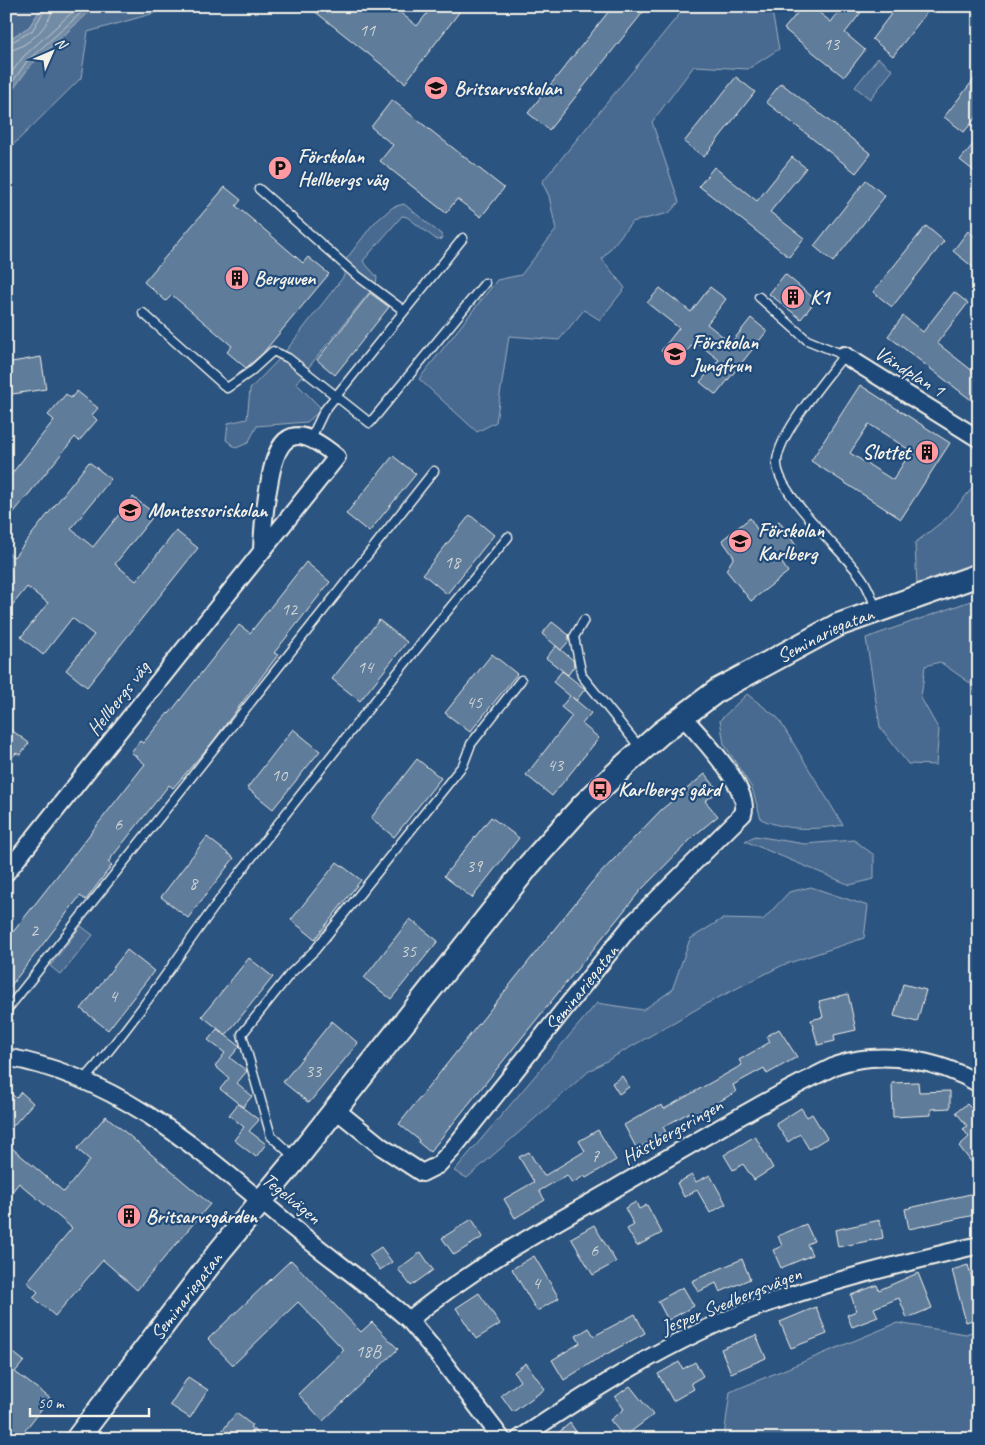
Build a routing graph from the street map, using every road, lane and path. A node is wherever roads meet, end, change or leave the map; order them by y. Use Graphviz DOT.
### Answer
graph roads {
  1 [pos="259,189"];
  2 [pos="463,238"];
  3 [pos="485,283"];
  4 [pos="759,297"];
  5 [pos="403,310"];
  6 [pos="143,313"];
  7 [pos="844,355"];
  8 [pos="336,396"];
  9 [pos="311,438"];
  10 [pos="979,439"];
  11 [pos="434,471"];
  12 [pos="508,537"];
  13 [pos="262,549"];
  14 [pos="979,575"];
  15 [pos="877,610"];
  16 [pos="584,620"];
  17 [pos="521,680"];
  18 [pos="684,716"];
  19 [pos="642,750"];
  20 [pos="6,873"];
  21 [pos="6,1011"];
  22 [pos="6,1056"];
  23 [pos="84,1080"];
  24 [pos="979,1084"];
  25 [pos="335,1109"];
  26 [pos="296,1159"];
  27 [pos="262,1201"];
  28 [pos="979,1244"];
  29 [pos="409,1320"];
  30 [pos="76,1439"];
  31 [pos="502,1439"];
  32 [pos="519,1439"];
  1 -- 5 [label="lane"];
  2 -- 5 [label="lane"];
  3 -- 8 [label="lane"];
  4 -- 7 [label="lane"];
  5 -- 8 [label="lane"];
  6 -- 8 [label="lane"];
  7 -- 10 [label="street, Vändplan 1"];
  7 -- 15 [label="lane"];
  8 -- 9 [label="lane"];
  9 -- 13 [label="street"];
  9 -- 13 [label="street, Hellbergs väg"];
  11 -- 21 [label="lane"];
  12 -- 23 [label="lane"];
  13 -- 20 [label="street, Hellbergs väg"];
  14 -- 15 [label="street, Seminariegatan"];
  15 -- 18 [label="street, Seminariegatan"];
  16 -- 19 [label="lane"];
  17 -- 26 [label="lane"];
  18 -- 19 [label="street, Seminariegatan"];
  18 -- 25 [label="street, Seminariegatan"];
  19 -- 25 [label="street, Seminariegatan"];
  22 -- 23 [label="street, Tegelvägen"];
  23 -- 27 [label="street, Tegelvägen"];
  24 -- 29 [label="street, Hästbergsringen"];
  25 -- 26 [label="street, Seminariegatan"];
  26 -- 27 [label="street, Seminariegatan"];
  27 -- 29 [label="street, Tegelvägen"];
  27 -- 30 [label="street, Seminariegatan"];
  28 -- 32 [label="street, Jesper Svedbergsvägen"];
  29 -- 31 [label="street, Tegelvägen"];
}
